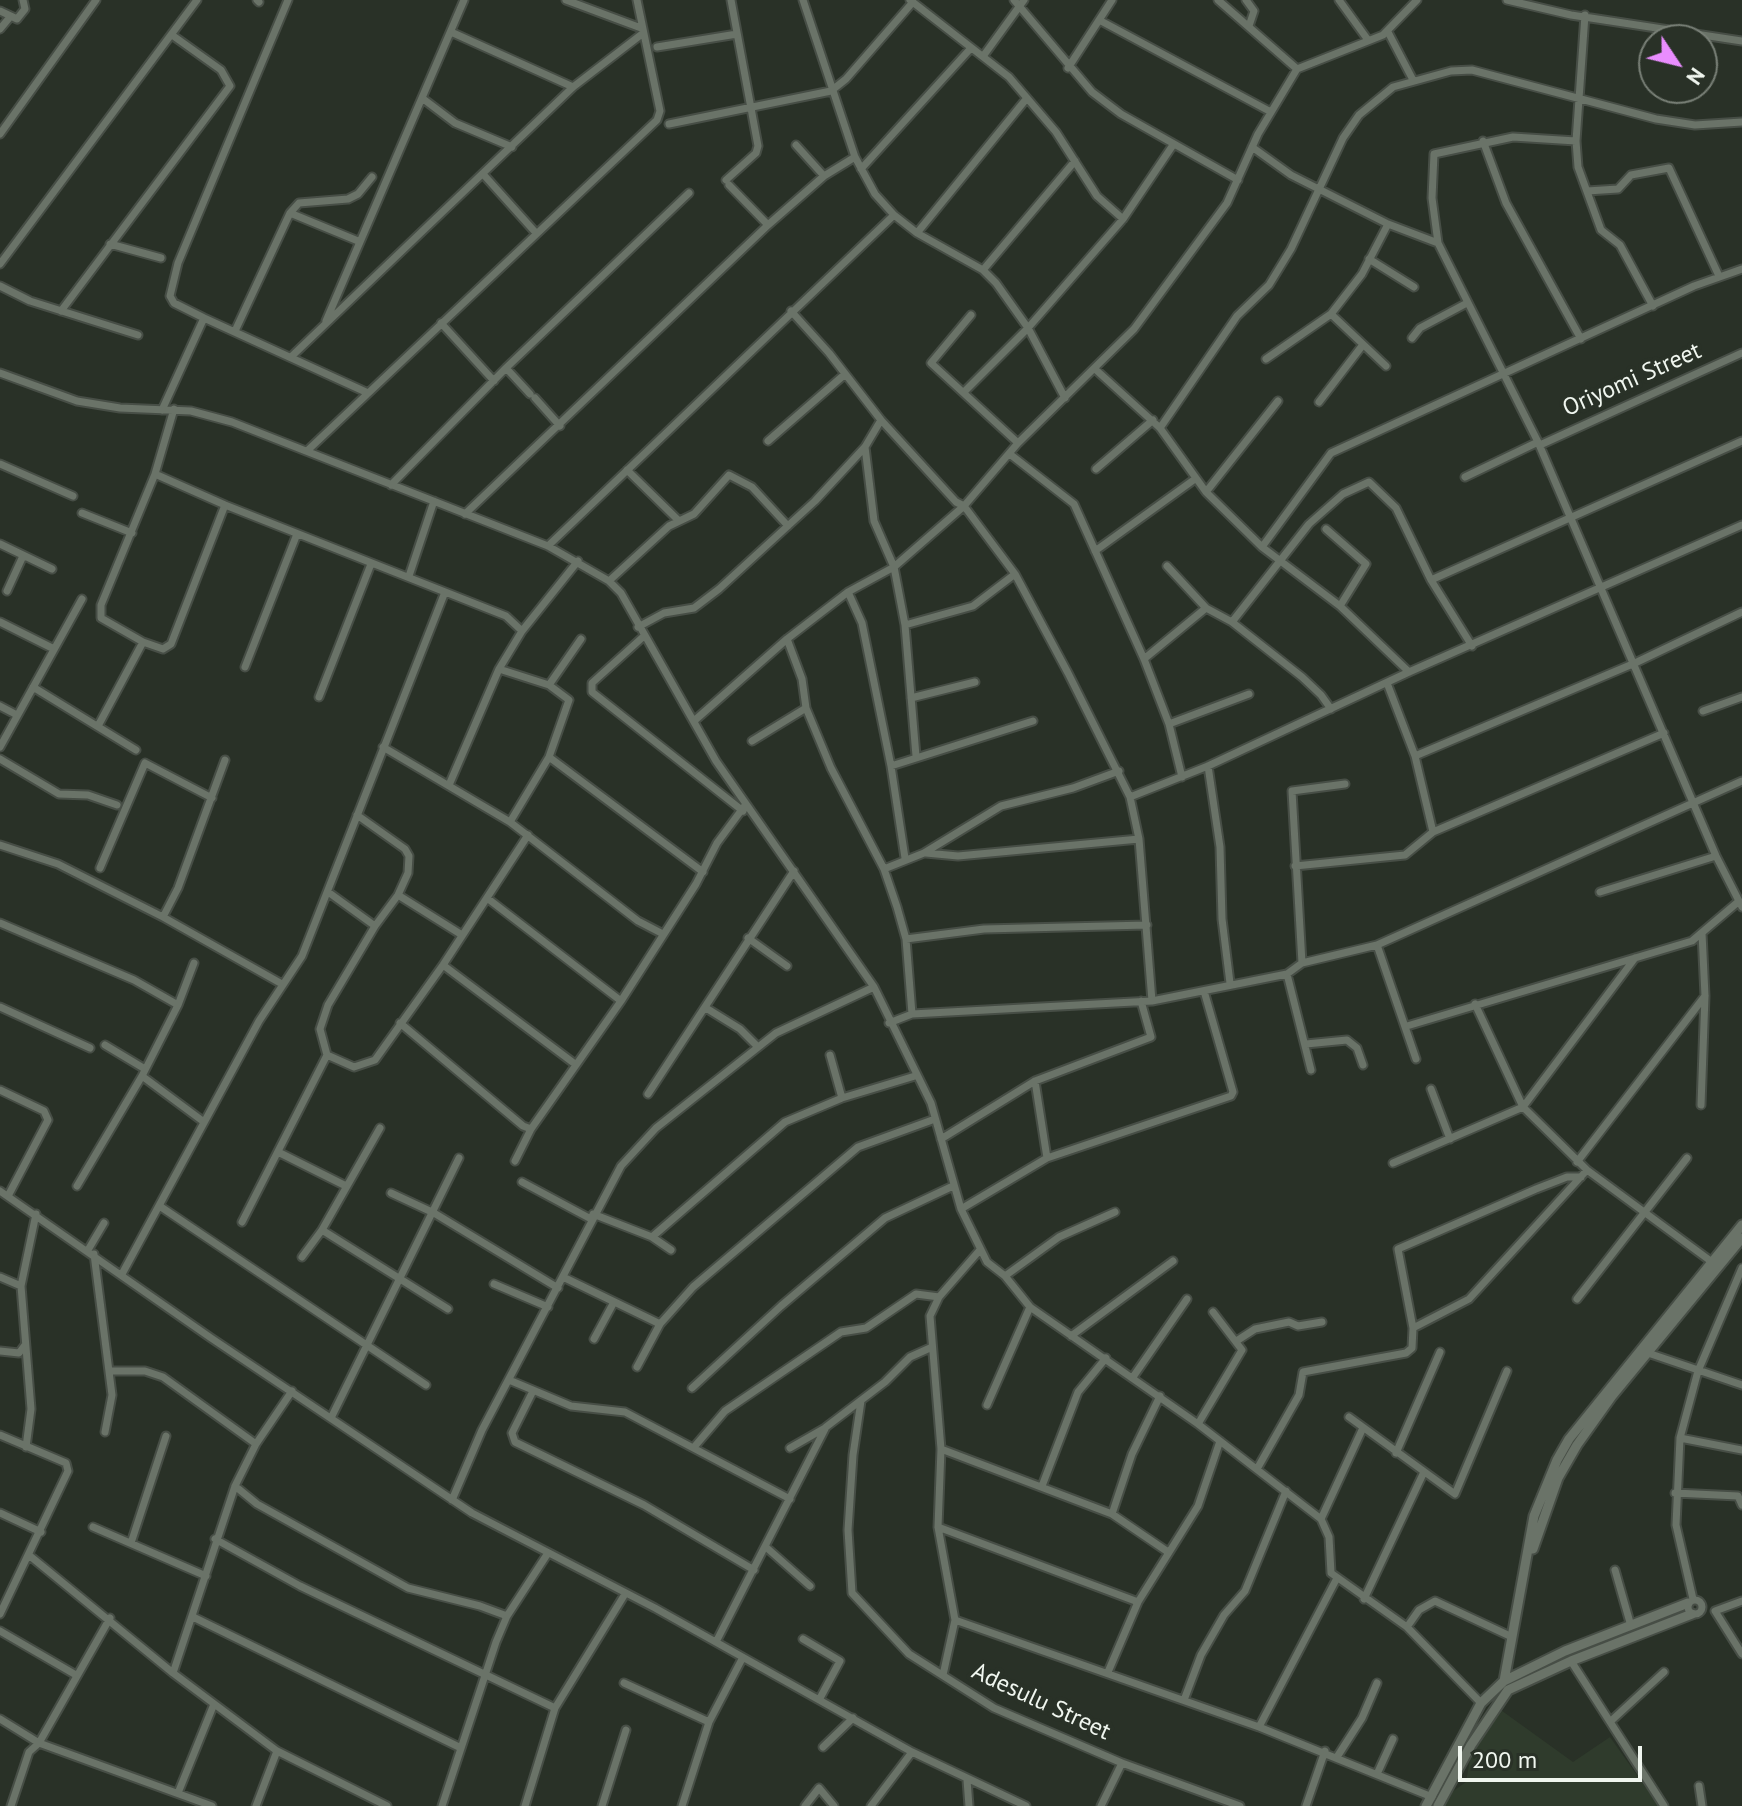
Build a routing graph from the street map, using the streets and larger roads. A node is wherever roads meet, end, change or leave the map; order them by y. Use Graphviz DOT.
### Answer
graph roads {
  1 [pos="23,0"];
  2 [pos="96,0"];
  3 [pos="197,0"];
  4 [pos="288,0"];
  5 [pos="464,0"];
  6 [pos="566,0"];
  7 [pos="637,0"];
  8 [pos="731,0"];
  9 [pos="803,0"];
  10 [pos="1112,0"];
  11 [pos="1218,0"];
  12 [pos="1246,0"];
  13 [pos="1339,0"];
  14 [pos="1417,0"];
  15 [pos="1507,0"];
  16 [pos="1552,0"];
  17 [pos="912,1"];
  18 [pos="1019,2"];
  19 [pos="1527,2"];
  20 [pos="0,11"];
  21 [pos="1549,11"];
  22 [pos="1585,15"];
  23 [pos="10,17"];
  24 [pos="1101,21"];
  25 [pos="1249,26"];
  26 [pos="0,29"];
  27 [pos="641,31"];
  28 [pos="451,32"];
  29 [pos="1388,32"];
  30 [pos="737,34"];
  31 [pos="172,35"];
  32 [pos="1368,40"];
  33 [pos="1742,41"];
  34 [pos="657,47"];
  35 [pos="971,48"];
  36 [pos="984,55"];
  37 [pos="1068,68"];
  38 [pos="1297,69"];
  39 [pos="1413,80"];
  40 [pos="573,87"];
  41 [pos="831,91"];
  42 [pos="1578,96"];
  43 [pos="422,98"];
  44 [pos="1027,98"];
  45 [pos="750,108"];
  46 [pos="1271,112"];
  47 [pos="1742,122"];
  48 [pos="669,124"];
  49 [pos="0,134"];
  50 [pos="1483,141"];
  51 [pos="1576,141"];
  52 [pos="796,145"];
  53 [pos="1173,145"];
  54 [pos="512,147"];
  55 [pos="1252,147"];
  56 [pos="855,157"];
  57 [pos="1075,161"];
  58 [pos="861,169"];
  59 [pos="483,174"];
  60 [pos="824,176"];
  61 [pos="372,177"];
  62 [pos="1238,180"];
  63 [pos="1317,188"];
  64 [pos="1587,191"];
  65 [pos="689,193"];
  66 [pos="290,213"];
  67 [pos="894,215"];
  68 [pos="1123,219"];
  69 [pos="1388,224"];
  70 [pos="768,225"];
  71 [pos="536,233"];
  72 [pos="917,233"];
  73 [pos="358,241"];
  74 [pos="1438,243"];
  75 [pos="110,244"];
  76 [pos="161,258"];
  77 [pos="1369,259"];
  78 [pos="0,264"];
  79 [pos="1742,269"];
  80 [pos="983,270"];
  81 [pos="1719,276"];
  82 [pos="0,286"];
  83 [pos="1414,287"];
  84 [pos="1467,303"];
  85 [pos="1653,306"];
  86 [pos="61,311"];
  87 [pos="791,311"];
  88 [pos="1331,314"];
  89 [pos="971,315"];
  90 [pos="204,318"];
  91 [pos="441,323"];
  92 [pos="325,324"];
  93 [pos="1028,328"];
  94 [pos="235,331"];
  95 [pos="138,335"];
  96 [pos="1412,338"];
  97 [pos="1581,339"];
  98 [pos="1362,346"];
  99 [pos="1742,353"];
  100 [pos="292,356"];
  101 [pos="1266,359"];
  102 [pos="1386,366"];
  103 [pos="506,368"];
  104 [pos="1095,369"];
  105 [pos="0,373"];
  106 [pos="844,375"];
  107 [pos="1504,376"];
  108 [pos="494,381"];
  109 [pos="964,392"];
  110 [pos="368,393"];
  111 [pos="1065,398"];
  112 [pos="1278,401"];
  113 [pos="1319,402"];
  114 [pos="174,409"];
  115 [pos="162,410"];
  116 [pos="881,420"];
  117 [pos="1153,420"];
  118 [pos="560,426"];
  119 [pos="1160,428"];
  120 [pos="768,441"];
  121 [pos="1742,441"];
  122 [pos="1018,443"];
  123 [pos="1539,444"];
  124 [pos="865,447"];
  125 [pos="307,451"];
  126 [pos="1011,455"];
  127 [pos="0,464"];
  128 [pos="1096,469"];
  129 [pos="627,470"];
  130 [pos="155,474"];
  131 [pos="1465,477"];
  132 [pos="1195,479"];
  133 [pos="391,485"];
  134 [pos="1206,492"];
  135 [pos="73,496"];
  136 [pos="434,501"];
  137 [pos="225,505"];
  138 [pos="964,506"];
  139 [pos="82,513"];
  140 [pos="465,514"];
  141 [pos="1571,517"];
  142 [pos="678,520"];
  143 [pos="1742,525"];
  144 [pos="788,526"];
  145 [pos="1326,529"];
  146 [pos="132,533"];
  147 [pos="297,534"];
  148 [pos="0,544"];
  149 [pos="548,546"];
  150 [pos="1262,547"];
  151 [pos="1095,551"];
  152 [pos="23,556"];
  153 [pos="1279,559"];
  154 [pos="578,561"];
  155 [pos="371,564"];
  156 [pos="1167,566"];
  157 [pos="894,567"];
  158 [pos="52,569"];
  159 [pos="1015,574"];
  160 [pos="409,576"];
  161 [pos="1431,580"];
  162 [pos="609,581"];
  163 [pos="1602,588"];
  164 [pos="7,591"];
  165 [pos="445,592"];
  166 [pos="848,592"];
  167 [pos="82,599"];
  168 [pos="1340,606"];
  169 [pos="1206,608"];
  170 [pos="1742,612"];
  171 [pos="0,622"];
  172 [pos="1232,622"];
  173 [pos="905,625"];
  174 [pos="638,627"];
  175 [pos="522,631"];
  176 [pos="644,636"];
  177 [pos="581,639"];
  178 [pos="787,639"];
  179 [pos="143,642"];
  180 [pos="1472,646"];
  181 [pos="52,648"];
  182 [pos="1144,659"];
  183 [pos="1635,663"];
  184 [pos="245,667"];
  185 [pos="499,669"];
  186 [pos="1409,672"];
  187 [pos="975,682"];
  188 [pos="1387,683"];
  189 [pos="549,685"];
  190 [pos="33,687"];
  191 [pos="1249,694"];
  192 [pos="319,697"];
  193 [pos="1742,697"];
  194 [pos="911,698"];
  195 [pos="0,706"];
  196 [pos="806,708"];
  197 [pos="1331,709"];
  198 [pos="1703,711"];
  199 [pos="17,715"];
  200 [pos="694,721"];
  201 [pos="1033,721"];
  202 [pos="1169,724"];
  203 [pos="98,726"];
  204 [pos="1664,733"];
  205 [pos="752,741"];
  206 [pos="0,747"];
  207 [pos="383,747"];
  208 [pos="136,750"];
  209 [pos="916,756"];
  210 [pos="1415,756"];
  211 [pos="549,757"];
  212 [pos="0,759"];
  213 [pos="225,760"];
  214 [pos="891,766"];
  215 [pos="1208,766"];
  216 [pos="1119,771"];
  217 [pos="1182,777"];
  218 [pos="1742,781"];
  219 [pos="1345,784"];
  220 [pos="449,785"];
  221 [pos="1130,797"];
  222 [pos="212,798"];
  223 [pos="1694,802"];
  224 [pos="117,805"];
  225 [pos="745,808"];
  226 [pos="357,815"];
  227 [pos="510,822"];
  228 [pos="1433,832"];
  229 [pos="528,835"];
  230 [pos="1139,839"];
  231 [pos="0,845"];
  232 [pos="924,853"];
  233 [pos="1716,856"];
  234 [pos="905,858"];
  235 [pos="1295,866"];
  236 [pos="100,868"];
  237 [pos="884,869"];
  238 [pos="794,871"];
  239 [pos="703,872"];
  240 [pos="328,892"];
  241 [pos="1600,892"];
  242 [pos="398,895"];
  243 [pos="487,898"];
  244 [pos="1740,904"];
  245 [pos="163,917"];
  246 [pos="0,923"];
  247 [pos="1147,925"];
  248 [pos="375,926"];
  249 [pos="1702,933"];
  250 [pos="663,934"];
  251 [pos="462,935"];
  252 [pos="748,938"];
  253 [pos="906,939"];
  254 [pos="1377,945"];
  255 [pos="1635,958"];
  256 [pos="194,963"];
  257 [pos="1302,963"];
  258 [pos="443,965"];
  259 [pos="787,966"];
  260 [pos="1287,974"];
  261 [pos="1230,983"];
  262 [pos="282,984"];
  263 [pos="874,987"];
  264 [pos="1204,991"];
  265 [pos="1705,996"];
  266 [pos="621,1001"];
  267 [pos="1141,1001"];
  268 [pos="1152,1001"];
  269 [pos="1475,1004"];
  270 [pos="178,1005"];
  271 [pos="0,1007"];
  272 [pos="706,1008"];
  273 [pos="912,1014"];
  274 [pos="400,1023"];
  275 [pos="889,1023"];
  276 [pos="1407,1026"];
  277 [pos="1306,1044"];
  278 [pos="105,1045"];
  279 [pos="758,1047"];
  280 [pos="90,1048"];
  281 [pos="327,1055"];
  282 [pos="830,1055"];
  283 [pos="1416,1059"];
  284 [pos="575,1064"];
  285 [pos="1363,1065"];
  286 [pos="1311,1070"];
  287 [pos="144,1073"];
  288 [pos="915,1076"];
  289 [pos="1035,1081"];
  290 [pos="1431,1089"];
  291 [pos="0,1090"];
  292 [pos="648,1094"];
  293 [pos="842,1098"];
  294 [pos="1701,1105"];
  295 [pos="1523,1107"];
  296 [pos="935,1119"];
  297 [pos="204,1122"];
  298 [pos="380,1128"];
  299 [pos="531,1129"];
  300 [pos="941,1139"];
  301 [pos="1450,1139"];
  302 [pos="278,1152"];
  303 [pos="459,1158"];
  304 [pos="1047,1158"];
  305 [pos="1687,1158"];
  306 [pos="515,1161"];
  307 [pos="1577,1162"];
  308 [pos="1393,1163"];
  309 [pos="1584,1174"];
  310 [pos="522,1182"];
  311 [pos="77,1186"];
  312 [pos="346,1186"];
  313 [pos="953,1186"];
  314 [pos="0,1191"];
  315 [pos="391,1193"];
  316 [pos="8,1196"];
  317 [pos="161,1207"];
  318 [pos="961,1209"];
  319 [pos="1115,1212"];
  320 [pos="434,1213"];
  321 [pos="36,1214"];
  322 [pos="1645,1214"];
  323 [pos="592,1216"];
  324 [pos="242,1222"];
  325 [pos="104,1223"];
  326 [pos="1742,1225"];
  327 [pos="322,1230"];
  328 [pos="652,1237"];
  329 [pos="1742,1238"];
  330 [pos="671,1250"];
  331 [pos="979,1251"];
  332 [pos="91,1252"];
  333 [pos="302,1257"];
  334 [pos="1173,1261"];
  335 [pos="1712,1262"];
  336 [pos="1742,1268"];
  337 [pos="122,1274"];
  338 [pos="1005,1276"];
  339 [pos="0,1277"];
  340 [pos="563,1277"];
  341 [pos="400,1278"];
  342 [pos="494,1284"];
  343 [pos="21,1286"];
  344 [pos="558,1288"];
  345 [pos="939,1297"];
  346 [pos="1187,1299"];
  347 [pos="1577,1299"];
  348 [pos="614,1302"];
  349 [pos="548,1307"];
  350 [pos="1030,1307"];
  351 [pos="448,1309"];
  352 [pos="1213,1312"];
  353 [pos="1322,1322"];
  354 [pos="660,1324"];
  355 [pos="1413,1328"];
  356 [pos="1071,1336"];
  357 [pos="594,1339"];
  358 [pos="1238,1340"];
  359 [pos="26,1343"];
  360 [pos="367,1348"];
  361 [pos="930,1348"];
  362 [pos="0,1351"];
  363 [pos="1440,1352"];
  364 [pos="1648,1353"];
  365 [pos="1106,1358"];
  366 [pos="637,1367"];
  367 [pos="110,1371"];
  368 [pos="1507,1371"];
  369 [pos="1698,1371"];
  370 [pos="1133,1377"];
  371 [pos="509,1380"];
  372 [pos="426,1385"];
  373 [pos="1742,1385"];
  374 [pos="692,1388"];
  375 [pos="292,1391"];
  376 [pos="533,1391"];
  377 [pos="1160,1396"];
  378 [pos="861,1401"];
  379 [pos="987,1405"];
  380 [pos="1349,1417"];
  381 [pos="331,1418"];
  382 [pos="1198,1424"];
  383 [pos="826,1427"];
  384 [pos="1362,1430"];
  385 [pos="105,1432"];
  386 [pos="0,1435"];
  387 [pos="166,1436"];
  388 [pos="1680,1438"];
  389 [pos="1220,1441"];
  390 [pos="256,1444"];
  391 [pos="695,1446"];
  392 [pos="26,1447"];
  393 [pos="790,1448"];
  394 [pos="941,1449"];
  395 [pos="1742,1450"];
  396 [pos="1396,1453"];
  397 [pos="1257,1469"];
  398 [pos="1423,1474"];
  399 [pos="235,1486"];
  400 [pos="1042,1486"];
  401 [pos="1286,1491"];
  402 [pos="1675,1493"];
  403 [pos="790,1499"];
  404 [pos="452,1500"];
  405 [pos="1742,1505"];
  406 [pos="0,1513"];
  407 [pos="1112,1514"];
  408 [pos="1321,1519"];
  409 [pos="93,1527"];
  410 [pos="938,1527"];
  411 [pos="41,1532"];
  412 [pos="215,1539"];
  413 [pos="131,1543"];
  414 [pos="767,1548"];
  415 [pos="1168,1552"];
  416 [pos="548,1553"];
  417 [pos="30,1556"];
  418 [pos="754,1570"];
  419 [pos="1615,1570"];
  420 [pos="206,1576"];
  421 [pos="1337,1578"];
  422 [pos="810,1586"];
  423 [pos="625,1594"];
  424 [pos="1364,1599"];
  425 [pos="1690,1601"];
  426 [pos="1742,1601"];
  427 [pos="1138,1602"];
  428 [pos="1702,1609"];
  429 [pos="1715,1611"];
  430 [pos="0,1614"];
  431 [pos="1692,1614"];
  432 [pos="507,1616"];
  433 [pos="193,1617"];
  434 [pos="110,1618"];
  435 [pos="955,1620"];
  436 [pos="1631,1626"];
  437 [pos="1407,1627"];
  438 [pos="0,1631"];
  439 [pos="1512,1637"];
  440 [pos="803,1639"];
  441 [pos="716,1642"];
  442 [pos="1742,1654"];
  443 [pos="742,1659"];
  444 [pos="1571,1661"];
  445 [pos="1108,1672"];
  446 [pos="1664,1672"];
  447 [pos="173,1673"];
  448 [pos="76,1675"];
  449 [pos="943,1675"];
  450 [pos="483,1676"];
  451 [pos="1507,1680"];
  452 [pos="624,1683"];
  453 [pos="1377,1683"];
  454 [pos="819,1700"];
  455 [pos="1184,1700"];
  456 [pos="1481,1703"];
  457 [pos="214,1704"];
  458 [pos="555,1708"];
  459 [pos="853,1718"];
  460 [pos="0,1719"];
  461 [pos="1611,1721"];
  462 [pos="709,1722"];
  463 [pos="1259,1727"];
  464 [pos="626,1730"];
  465 [pos="1393,1739"];
  466 [pos="39,1743"];
  467 [pos="823,1747"];
  468 [pos="461,1748"];
  469 [pos="277,1751"];
  470 [pos="1325,1751"];
  471 [pos="912,1752"];
  472 [pos="1337,1757"];
  473 [pos="1122,1763"];
  474 [pos="1377,1774"];
  475 [pos="967,1780"];
  476 [pos="1699,1786"];
  477 [pos="178,1793"];
  478 [pos="1429,1801"];
  479 [pos="11,1806"];
  480 [pos="212,1806"];
  481 [pos="256,1806"];
  482 [pos="387,1806"];
  483 [pos="442,1806"];
  484 [pos="525,1806"];
  485 [pos="602,1806"];
  486 [pos="682,1806"];
  487 [pos="805,1806"];
  488 [pos="834,1806"];
  489 [pos="871,1806"];
  490 [pos="969,1806"];
  491 [pos="1026,1806"];
  492 [pos="1101,1806"];
  493 [pos="1240,1806"];
  494 [pos="1306,1806"];
  495 [pos="1438,1806"];
  496 [pos="1664,1806"];
  497 [pos="1702,1806"];
  1 -- 23 [label="street"];
  2 -- 49 [label="street"];
  3 -- 31 [label="street"];
  4 -- 90 [label="street"];
  5 -- 28 [label="street"];
  6 -- 27 [label="street"];
  7 -- 27 [label="street"];
  8 -- 30 [label="street"];
  9 -- 41 [label="street"];
  10 -- 24 [label="street"];
  11 -- 25 [label="street"];
  12 -- 25 [label="street"];
  13 -- 32 [label="street"];
  14 -- 29 [label="street"];
  15 -- 19 [label="street"];
  16 -- 21 [label="street"];
  17 -- 35 [label="street"];
  17 -- 41 [label="street"];
  18 -- 36 [label="street"];
  18 -- 37 [label="street"];
  19 -- 21 [label="street"];
  20 -- 23 [label="street"];
  21 -- 22 [label="street"];
  22 -- 33 [label="street"];
  22 -- 42 [label="street"];
  23 -- 26 [label="street"];
  24 -- 37 [label="street"];
  24 -- 46 [label="street"];
  25 -- 38 [label="street"];
  27 -- 40 [label="street"];
  27 -- 71 [label="street"];
  28 -- 40 [label="street"];
  28 -- 43 [label="street"];
  29 -- 32 [label="street"];
  29 -- 39 [label="street"];
  30 -- 34 [label="street"];
  30 -- 45 [label="street"];
  31 -- 75 [label="street"];
  31 -- 78 [label="street"];
  32 -- 38 [label="street"];
  35 -- 36 [label="street"];
  35 -- 58 [label="street"];
  36 -- 44 [label="street"];
  37 -- 53 [label="street"];
  38 -- 46 [label="street"];
  39 -- 42 [label="street"];
  39 -- 63 [label="street"];
  40 -- 54 [label="street"];
  41 -- 45 [label="street"];
  41 -- 56 [label="street"];
  42 -- 47 [label="street"];
  42 -- 51 [label="street"];
  43 -- 54 [label="street"];
  43 -- 73 [label="street"];
  44 -- 57 [label="street"];
  44 -- 72 [label="street"];
  45 -- 48 [label="street"];
  45 -- 70 [label="street"];
  46 -- 55 [label="street"];
  50 -- 51 [label="street"];
  50 -- 74 [label="street"];
  50 -- 97 [label="street"];
  51 -- 64 [label="street"];
  52 -- 60 [label="street"];
  53 -- 62 [label="street"];
  53 -- 68 [label="street"];
  54 -- 59 [label="street"];
  55 -- 62 [label="street"];
  55 -- 63 [label="street"];
  56 -- 58 [label="street"];
  56 -- 60 [label="street"];
  57 -- 68 [label="street"];
  57 -- 80 [label="street"];
  58 -- 67 [label="street"];
  59 -- 71 [label="street"];
  59 -- 92 [label="street"];
  60 -- 70 [label="street"];
  61 -- 66 [label="street"];
  62 -- 104 [label="street"];
  63 -- 69 [label="street"];
  63 -- 119 [label="street"];
  64 -- 81 [label="street"];
  64 -- 85 [label="street"];
  65 -- 103 [label="street"];
  66 -- 73 [label="street"];
  66 -- 94 [label="street"];
  67 -- 72 [label="street"];
  67 -- 87 [label="street"];
  68 -- 93 [label="street"];
  69 -- 74 [label="street"];
  69 -- 77 [label="street"];
  70 -- 118 [label="street"];
  71 -- 91 [label="street"];
  72 -- 80 [label="street"];
  73 -- 92 [label="street"];
  74 -- 84 [label="street"];
  75 -- 76 [label="street"];
  75 -- 86 [label="street"];
  77 -- 83 [label="street"];
  77 -- 88 [label="street"];
  79 -- 81 [label="street"];
  80 -- 93 [label="street"];
  81 -- 85 [label="street"];
  82 -- 86 [label="street"];
  84 -- 96 [label="street"];
  84 -- 107 [label="street"];
  85 -- 97 [label="street"];
  86 -- 95 [label="street"];
  87 -- 106 [label="street"];
  87 -- 129 [label="street"];
  88 -- 98 [label="street"];
  88 -- 101 [label="street"];
  89 -- 109 [label="street"];
  90 -- 94 [label="street"];
  90 -- 115 [label="street"];
  91 -- 108 [label="street"];
  91 -- 110 [label="street"];
  92 -- 100 [label="street"];
  93 -- 109 [label="street"];
  93 -- 111 [label="street"];
  94 -- 100 [label="street"];
  97 -- 107 [label="street"];
  98 -- 102 [label="street"];
  98 -- 113 [label="street"];
  99 -- 123 [label="street, Oriyomi Street"];
  100 -- 110 [label="street"];
  103 -- 108 [label="street"];
  103 -- 118 [label="street"];
  104 -- 111 [label="street"];
  104 -- 117 [label="street"];
  105 -- 115 [label="street"];
  106 -- 116 [label="street"];
  106 -- 120 [label="street"];
  107 -- 123 [label="street"];
  107 -- 150 [label="street"];
  108 -- 133 [label="street"];
  109 -- 122 [label="street"];
  110 -- 125 [label="street"];
  111 -- 122 [label="street"];
  112 -- 134 [label="street"];
  114 -- 115 [label="street"];
  114 -- 125 [label="street"];
  114 -- 130 [label="street"];
  116 -- 124 [label="street"];
  116 -- 138 [label="street"];
  117 -- 119 [label="street"];
  117 -- 128 [label="street"];
  118 -- 140 [label="street"];
  119 -- 132 [label="street"];
  121 -- 141 [label="street"];
  122 -- 126 [label="street"];
  123 -- 131 [label="street, Oriyomi Street"];
  123 -- 141 [label="street"];
  124 -- 144 [label="street"];
  124 -- 157 [label="street"];
  125 -- 133 [label="street"];
  126 -- 138 [label="street"];
  126 -- 151 [label="street"];
  127 -- 135 [label="street"];
  129 -- 142 [label="street"];
  129 -- 149 [label="street"];
  130 -- 137 [label="street"];
  130 -- 146 [label="street"];
  132 -- 134 [label="street"];
  132 -- 151 [label="street"];
  133 -- 136 [label="street"];
  134 -- 150 [label="street"];
  136 -- 140 [label="street"];
  136 -- 160 [label="street"];
  137 -- 147 [label="street"];
  137 -- 179 [label="street"];
  138 -- 157 [label="street"];
  138 -- 159 [label="street"];
  139 -- 146 [label="street"];
  140 -- 149 [label="street"];
  141 -- 161 [label="street"];
  141 -- 163 [label="street"];
  142 -- 144 [label="street"];
  142 -- 162 [label="street"];
  143 -- 163 [label="street"];
  144 -- 174 [label="street"];
  145 -- 168 [label="street"];
  146 -- 179 [label="street"];
  147 -- 155 [label="street"];
  147 -- 184 [label="street"];
  148 -- 152 [label="street"];
  149 -- 154 [label="street"];
  150 -- 153 [label="street"];
  151 -- 182 [label="street"];
  152 -- 158 [label="street"];
  152 -- 164 [label="street"];
  153 -- 161 [label="street"];
  153 -- 168 [label="street"];
  153 -- 172 [label="street"];
  154 -- 162 [label="street"];
  154 -- 175 [label="street"];
  155 -- 160 [label="street"];
  155 -- 192 [label="street"];
  156 -- 169 [label="street"];
  157 -- 166 [label="street"];
  157 -- 173 [label="street"];
  159 -- 173 [label="street"];
  159 -- 216 [label="street"];
  160 -- 165 [label="street"];
  161 -- 180 [label="street"];
  162 -- 174 [label="street"];
  163 -- 180 [label="street"];
  163 -- 183 [label="street"];
  165 -- 175 [label="street"];
  165 -- 207 [label="street"];
  166 -- 178 [label="street"];
  166 -- 214 [label="street"];
  167 -- 181 [label="street"];
  168 -- 186 [label="street"];
  169 -- 172 [label="street"];
  169 -- 182 [label="street"];
  170 -- 183 [label="street"];
  171 -- 181 [label="street"];
  172 -- 197 [label="street"];
  173 -- 194 [label="street"];
  174 -- 176 [label="street"];
  175 -- 185 [label="street"];
  176 -- 200 [label="street"];
  176 -- 225 [label="street"];
  177 -- 189 [label="street"];
  178 -- 196 [label="street"];
  178 -- 200 [label="street"];
  179 -- 203 [label="street"];
  180 -- 186 [label="street"];
  181 -- 190 [label="street"];
  182 -- 202 [label="street"];
  183 -- 204 [label="street"];
  183 -- 210 [label="street"];
  185 -- 189 [label="street"];
  185 -- 220 [label="street"];
  186 -- 188 [label="street"];
  187 -- 194 [label="street"];
  188 -- 197 [label="street"];
  188 -- 210 [label="street"];
  189 -- 211 [label="street"];
  190 -- 199 [label="street"];
  190 -- 203 [label="street"];
  191 -- 202 [label="street"];
  193 -- 198 [label="street"];
  194 -- 209 [label="street"];
  195 -- 199 [label="street"];
  196 -- 205 [label="street"];
  196 -- 237 [label="street"];
  197 -- 215 [label="street"];
  199 -- 206 [label="street"];
  200 -- 225 [label="street"];
  201 -- 209 [label="street"];
  202 -- 217 [label="street"];
  203 -- 208 [label="street"];
  204 -- 223 [label="street"];
  204 -- 228 [label="street"];
  207 -- 220 [label="street"];
  207 -- 226 [label="street"];
  209 -- 214 [label="street"];
  210 -- 228 [label="street"];
  211 -- 227 [label="street"];
  211 -- 239 [label="street"];
  212 -- 224 [label="street"];
  213 -- 222 [label="street"];
  214 -- 234 [label="street"];
  215 -- 217 [label="street"];
  215 -- 261 [label="street"];
  216 -- 221 [label="street"];
  216 -- 232 [label="street"];
  217 -- 221 [label="street"];
  218 -- 223 [label="street"];
  219 -- 235 [label="street"];
  220 -- 227 [label="street"];
  221 -- 230 [label="street"];
  222 -- 236 [label="street"];
  222 -- 245 [label="street"];
  223 -- 233 [label="street"];
  223 -- 254 [label="street"];
  225 -- 238 [label="street"];
  225 -- 239 [label="street"];
  226 -- 240 [label="street"];
  226 -- 242 [label="street"];
  227 -- 229 [label="street"];
  228 -- 235 [label="street"];
  229 -- 243 [label="street"];
  229 -- 250 [label="street"];
  230 -- 232 [label="street"];
  230 -- 247 [label="street"];
  231 -- 245 [label="street"];
  232 -- 234 [label="street"];
  233 -- 241 [label="street"];
  233 -- 244 [label="street"];
  234 -- 237 [label="street"];
  235 -- 257 [label="street"];
  237 -- 253 [label="street"];
  238 -- 252 [label="street"];
  238 -- 263 [label="street"];
  239 -- 250 [label="street"];
  240 -- 248 [label="street"];
  240 -- 262 [label="street"];
  242 -- 248 [label="street"];
  242 -- 251 [label="street"];
  243 -- 251 [label="street"];
  243 -- 266 [label="street"];
  244 -- 249 [label="street"];
  245 -- 262 [label="street"];
  246 -- 270 [label="street"];
  247 -- 253 [label="street"];
  247 -- 268 [label="street"];
  248 -- 281 [label="street"];
  249 -- 255 [label="street"];
  249 -- 265 [label="street"];
  250 -- 266 [label="street"];
  251 -- 258 [label="street"];
  252 -- 259 [label="street"];
  252 -- 272 [label="street"];
  253 -- 273 [label="street"];
  254 -- 257 [label="street"];
  254 -- 276 [label="street"];
  255 -- 269 [label="street"];
  255 -- 295 [label="street"];
  256 -- 270 [label="street"];
  257 -- 260 [label="street"];
  258 -- 274 [label="street"];
  258 -- 284 [label="street"];
  260 -- 261 [label="street"];
  260 -- 277 [label="street"];
  261 -- 264 [label="street"];
  262 -- 297 [label="street"];
  263 -- 275 [label="street"];
  263 -- 279 [label="street"];
  264 -- 268 [label="street"];
  264 -- 304 [label="street"];
  265 -- 294 [label="street"];
  265 -- 307 [label="street"];
  266 -- 284 [label="street"];
  267 -- 268 [label="street"];
  267 -- 273 [label="street"];
  267 -- 289 [label="street"];
  269 -- 276 [label="street"];
  269 -- 295 [label="street"];
  270 -- 287 [label="street"];
  271 -- 280 [label="street"];
  272 -- 279 [label="street"];
  272 -- 292 [label="street"];
  273 -- 275 [label="street"];
  274 -- 281 [label="street"];
  274 -- 299 [label="street"];
  275 -- 288 [label="street"];
  276 -- 283 [label="street"];
  277 -- 285 [label="street"];
  277 -- 286 [label="street"];
  278 -- 287 [label="street"];
  279 -- 323 [label="street"];
  281 -- 302 [label="street"];
  282 -- 293 [label="street"];
  284 -- 299 [label="street"];
  287 -- 297 [label="street"];
  287 -- 311 [label="street"];
  288 -- 293 [label="street"];
  288 -- 296 [label="street"];
  289 -- 300 [label="street"];
  289 -- 304 [label="street"];
  290 -- 301 [label="street"];
  291 -- 316 [label="street"];
  293 -- 328 [label="street"];
  295 -- 301 [label="street"];
  295 -- 307 [label="street"];
  296 -- 300 [label="street"];
  296 -- 354 [label="street"];
  297 -- 317 [label="street"];
  298 -- 312 [label="street"];
  299 -- 306 [label="street"];
  300 -- 313 [label="street"];
  301 -- 308 [label="street"];
  302 -- 312 [label="street"];
  302 -- 324 [label="street"];
  303 -- 320 [label="street"];
  304 -- 318 [label="street"];
  305 -- 322 [label="street"];
  307 -- 309 [label="street"];
  309 -- 322 [label="street"];
  309 -- 355 [label="street"];
  309 -- 355 [label="street"];
  310 -- 323 [label="street"];
  312 -- 327 [label="street"];
  313 -- 318 [label="street"];
  313 -- 374 [label="street"];
  314 -- 316 [label="street"];
  315 -- 320 [label="street"];
  316 -- 321 [label="street"];
  317 -- 337 [label="street"];
  317 -- 360 [label="street"];
  318 -- 331 [label="street"];
  319 -- 338 [label="street"];
  320 -- 341 [label="street"];
  320 -- 344 [label="street"];
  321 -- 332 [label="street"];
  321 -- 343 [label="street"];
  322 -- 335 [label="street"];
  322 -- 347 [label="street"];
  323 -- 328 [label="street"];
  323 -- 340 [label="street"];
  325 -- 332 [label="street"];
  326 -- 335 [label="street"];
  327 -- 333 [label="street"];
  327 -- 341 [label="street"];
  328 -- 330 [label="street"];
  329 -- 364 [label="street"];
  331 -- 338 [label="street"];
  331 -- 345 [label="street"];
  332 -- 337 [label="street"];
  332 -- 367 [label="street"];
  334 -- 356 [label="street"];
  335 -- 439 [label="street"];
  336 -- 369 [label="street"];
  337 -- 375 [label="street"];
  338 -- 350 [label="street"];
  339 -- 343 [label="street"];
  340 -- 344 [label="street"];
  340 -- 348 [label="street"];
  341 -- 351 [label="street"];
  341 -- 360 [label="street"];
  342 -- 349 [label="street"];
  343 -- 359 [label="street"];
  344 -- 349 [label="street"];
  345 -- 361 [label="street"];
  345 -- 391 [label="street"];
  346 -- 370 [label="street"];
  348 -- 354 [label="street"];
  348 -- 357 [label="street"];
  349 -- 371 [label="street"];
  350 -- 356 [label="street"];
  350 -- 379 [label="street"];
  352 -- 358 [label="street"];
  353 -- 358 [label="street"];
  354 -- 366 [label="street"];
  355 -- 397 [label="street"];
  356 -- 365 [label="street"];
  358 -- 382 [label="street"];
  359 -- 362 [label="street"];
  359 -- 392 [label="street"];
  360 -- 372 [label="street"];
  360 -- 381 [label="street"];
  361 -- 378 [label="street"];
  361 -- 394 [label="street"];
  363 -- 396 [label="street"];
  364 -- 369 [label="street"];
  364 -- 451 [label="street"];
  365 -- 370 [label="street"];
  365 -- 400 [label="street"];
  367 -- 385 [label="street"];
  367 -- 390 [label="street"];
  368 -- 398 [label="street"];
  369 -- 373 [label="street"];
  369 -- 388 [label="street"];
  370 -- 377 [label="street"];
  371 -- 376 [label="street"];
  371 -- 404 [label="street"];
  375 -- 381 [label="street"];
  375 -- 390 [label="street"];
  376 -- 391 [label="street"];
  376 -- 418 [label="street"];
  377 -- 382 [label="street"];
  377 -- 407 [label="street"];
  378 -- 383 [label="street"];
  378 -- 449 [label="street, Adesulu Street"];
  380 -- 384 [label="street"];
  381 -- 404 [label="street"];
  382 -- 389 [label="street"];
  383 -- 393 [label="street"];
  383 -- 403 [label="street"];
  384 -- 396 [label="street"];
  384 -- 408 [label="street"];
  386 -- 392 [label="street"];
  387 -- 413 [label="street"];
  388 -- 395 [label="street"];
  388 -- 402 [label="street"];
  389 -- 397 [label="street"];
  389 -- 415 [label="street"];
  390 -- 399 [label="street"];
  391 -- 403 [label="street"];
  392 -- 411 [label="street"];
  394 -- 400 [label="street"];
  394 -- 410 [label="street"];
  396 -- 398 [label="street"];
  397 -- 401 [label="street"];
  398 -- 424 [label="street"];
  399 -- 412 [label="street"];
  399 -- 432 [label="street"];
  400 -- 407 [label="street"];
  401 -- 408 [label="street"];
  401 -- 455 [label="street"];
  402 -- 405 [label="street"];
  402 -- 425 [label="street"];
  403 -- 414 [label="street"];
  404 -- 416 [label="street"];
  406 -- 411 [label="street"];
  407 -- 415 [label="street"];
  408 -- 421 [label="street"];
  409 -- 413 [label="street"];
  410 -- 427 [label="street"];
  410 -- 435 [label="street"];
  411 -- 417 [label="street"];
  412 -- 420 [label="street"];
  412 -- 450 [label="street"];
  413 -- 420 [label="street"];
  414 -- 418 [label="street"];
  414 -- 422 [label="street"];
  415 -- 427 [label="street"];
  416 -- 423 [label="street"];
  416 -- 432 [label="street"];
  417 -- 430 [label="street"];
  417 -- 434 [label="street"];
  418 -- 441 [label="street"];
  419 -- 436 [label="street"];
  420 -- 433 [label="street"];
  421 -- 424 [label="street"];
  421 -- 463 [label="street"];
  423 -- 441 [label="street"];
  423 -- 458 [label="street"];
  424 -- 437 [label="street"];
  425 -- 428 [label="street"];
  425 -- 431 [label="street"];
  425 -- 436 [label="street"];
  426 -- 429 [label="street"];
  427 -- 445 [label="street"];
  428 -- 429 [label="street"];
  428 -- 431 [label="street"];
  429 -- 442 [label="street"];
  431 -- 444 [label="street"];
  432 -- 450 [label="street"];
  433 -- 447 [label="street"];
  433 -- 468 [label="street"];
  434 -- 447 [label="street"];
  434 -- 448 [label="street"];
  435 -- 445 [label="street"];
  435 -- 449 [label="street"];
  436 -- 451 [label="street"];
  437 -- 439 [label="street"];
  437 -- 456 [label="street"];
  438 -- 448 [label="street"];
  439 -- 451 [label="street"];
  440 -- 454 [label="street"];
  441 -- 443 [label="street"];
  443 -- 454 [label="street"];
  443 -- 462 [label="street"];
  444 -- 461 [label="street"];
  444 -- 495 [label="street"];
  445 -- 455 [label="street"];
  446 -- 461 [label="street"];
  447 -- 457 [label="street"];
  448 -- 466 [label="street"];
  449 -- 473 [label="street, Adesulu Street"];
  450 -- 458 [label="street"];
  450 -- 468 [label="street"];
  451 -- 456 [label="street"];
  452 -- 462 [label="street"];
  453 -- 472 [label="street"];
  454 -- 459 [label="street"];
  455 -- 463 [label="street"];
  456 -- 478 [label="street"];
  457 -- 469 [label="street"];
  457 -- 477 [label="street"];
  458 -- 484 [label="street"];
  459 -- 467 [label="street"];
  459 -- 471 [label="street"];
  460 -- 466 [label="street"];
  461 -- 496 [label="street"];
  462 -- 486 [label="street"];
  463 -- 470 [label="street"];
  464 -- 485 [label="street"];
  465 -- 474 [label="street"];
  466 -- 477 [label="street"];
  466 -- 479 [label="street"];
  468 -- 483 [label="street"];
  469 -- 481 [label="street"];
  469 -- 482 [label="street"];
  470 -- 472 [label="street"];
  470 -- 494 [label="street"];
  471 -- 475 [label="street"];
  471 -- 489 [label="street"];
  472 -- 474 [label="street"];
  473 -- 492 [label="street"];
  473 -- 493 [label="street, Adesulu Street"];
  474 -- 478 [label="street"];
  475 -- 490 [label="street"];
  475 -- 491 [label="street"];
  476 -- 497 [label="street"];
  477 -- 480 [label="street"];
  487 -- 488 [label="street"];
}
